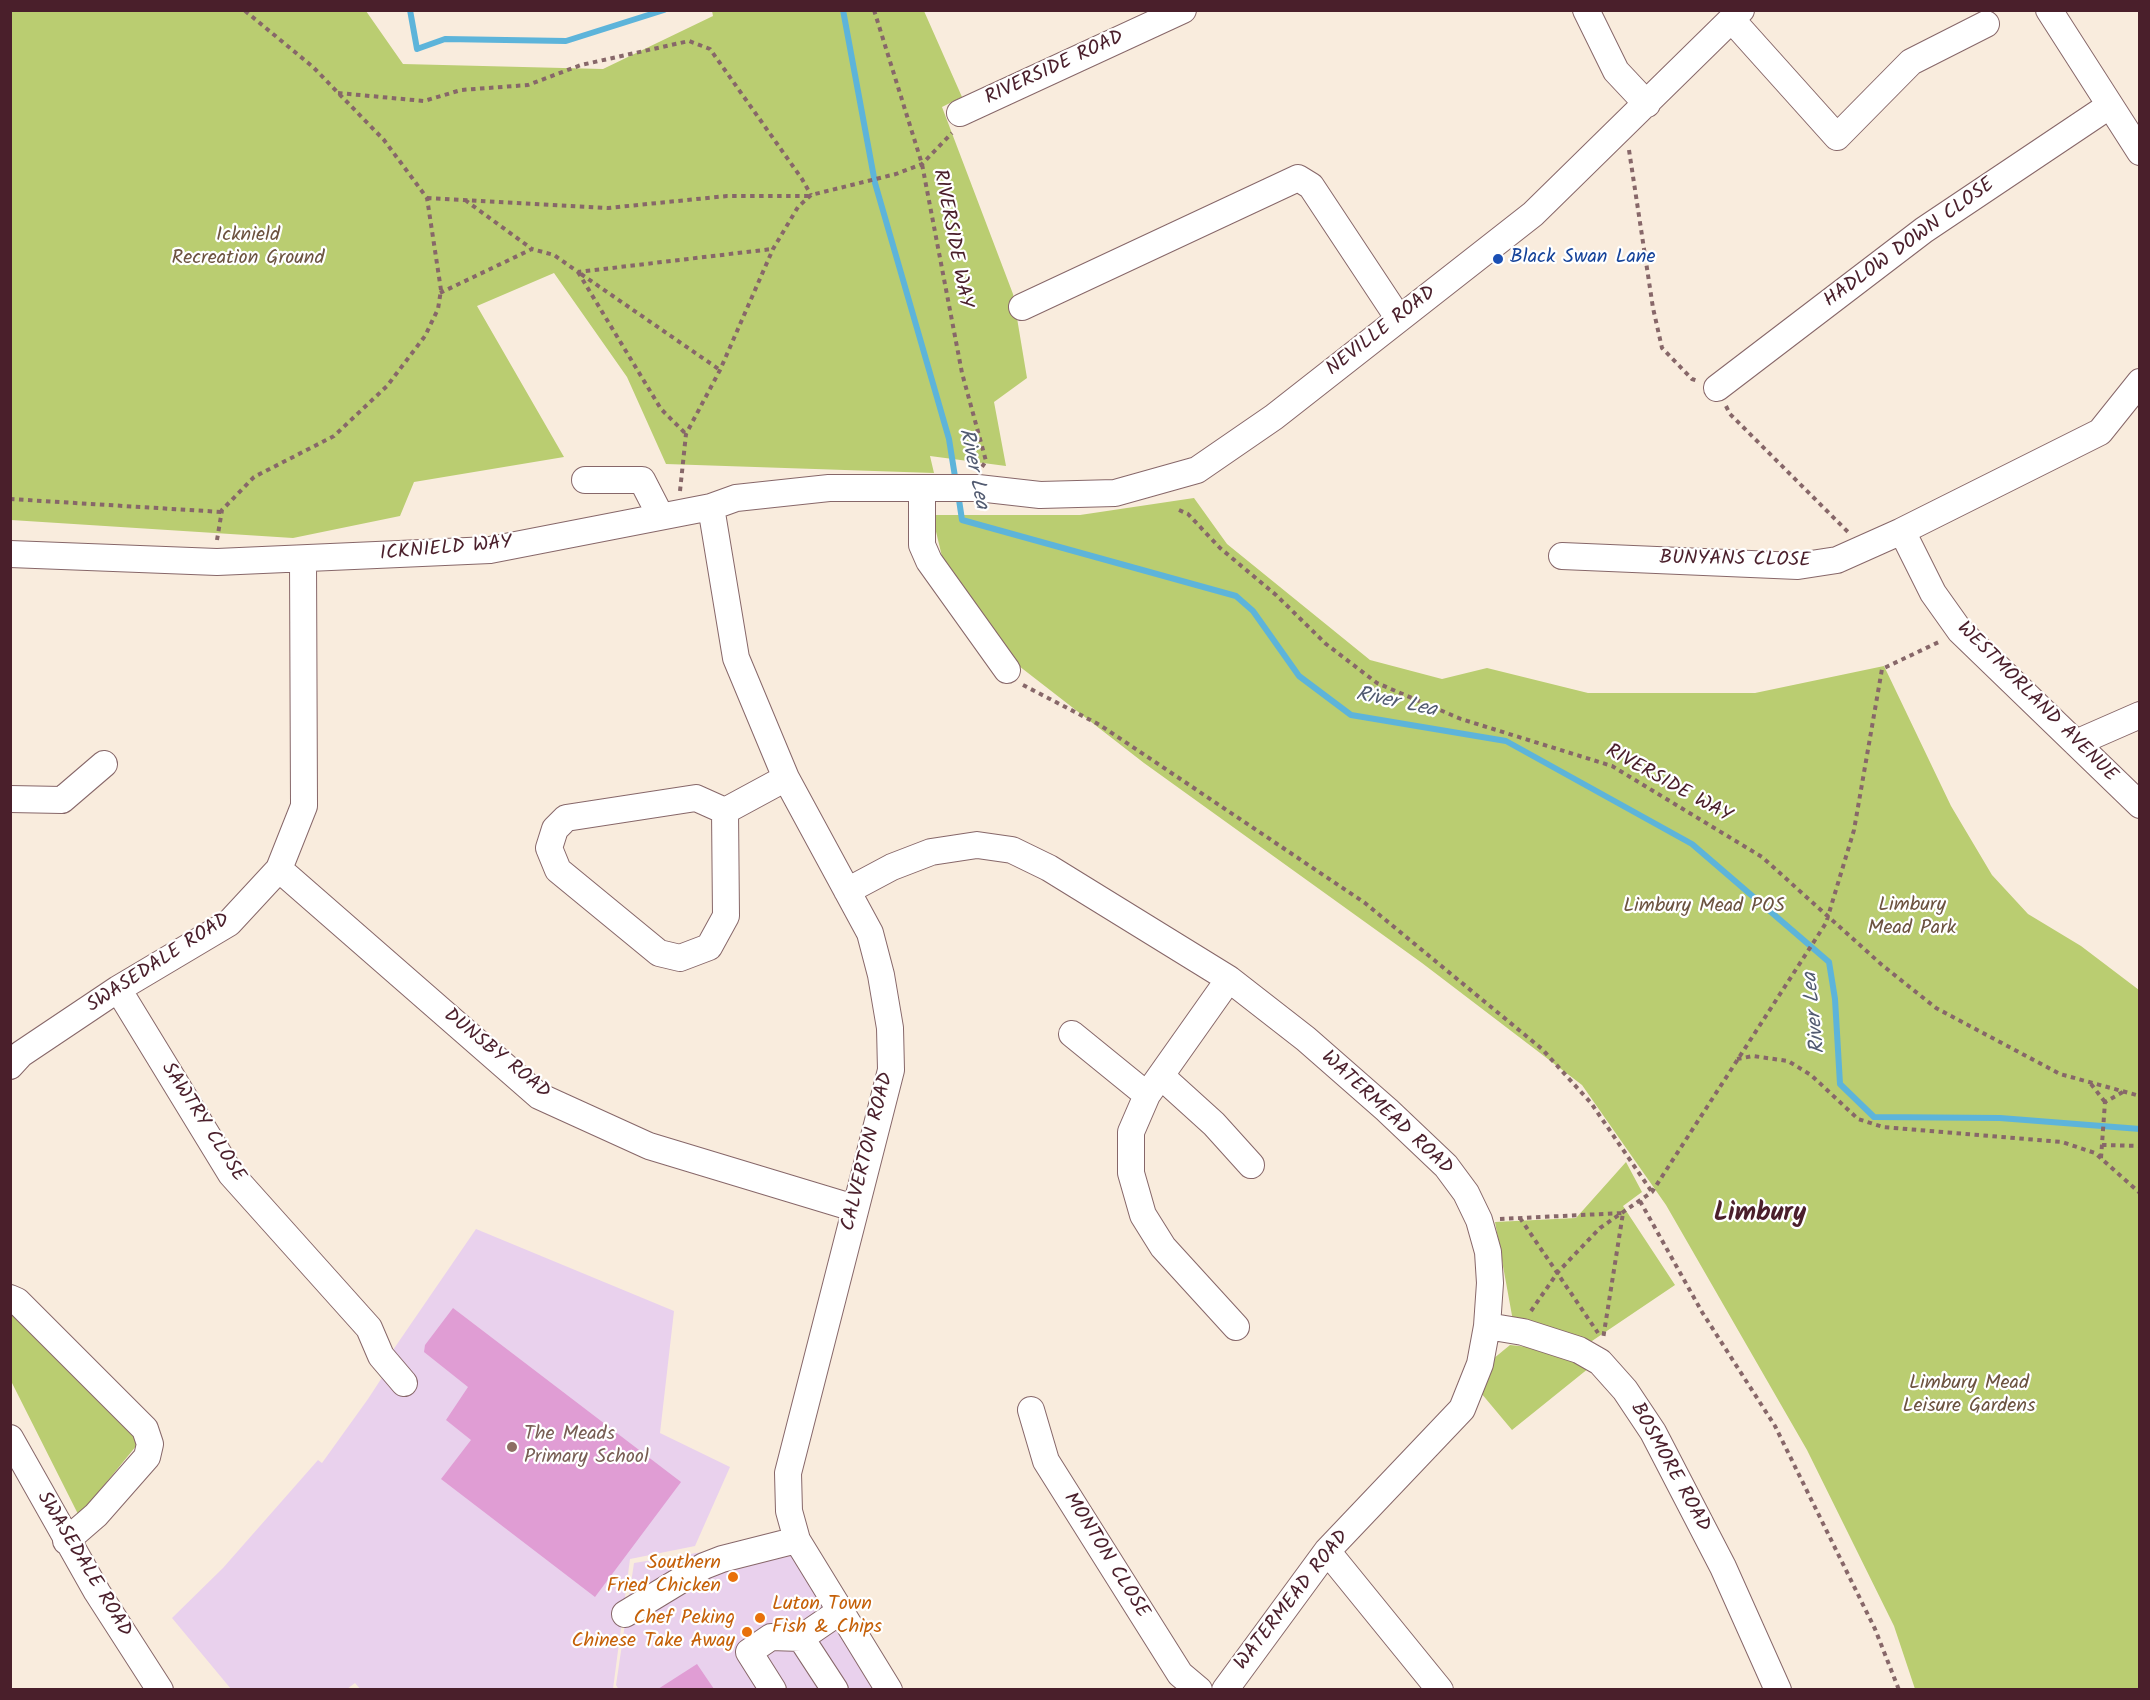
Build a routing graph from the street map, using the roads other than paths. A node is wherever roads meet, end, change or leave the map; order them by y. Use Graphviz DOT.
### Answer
graph roads {
  1 [pos="1183,10"];
  2 [pos="1586,10"];
  3 [pos="2049,10"];
  4 [pos="1737,15"];
  5 [pos="1986,24"];
  6 [pos="1647,104"];
  7 [pos="2109,106"];
  8 [pos="960,113"];
  9 [pos="2139,152"];
  10 [pos="1022,307"];
  11 [pos="1399,319"];
  12 [pos="2139,382"];
  13 [pos="1717,388"];
  14 [pos="585,480"];
  15 [pos="922,488"];
  16 [pos="949,489"];
  17 [pos="711,507"];
  18 [pos="669,514"];
  19 [pos="1902,531"];
  20 [pos="10,554"];
  21 [pos="1562,556"];
  22 [pos="303,560"];
  23 [pos="1007,670"];
  24 [pos="2139,715"];
  25 [pos="2076,743"];
  26 [pos="104,764"];
  27 [pos="786,778"];
  28 [pos="10,800"];
  29 [pos="2139,805"];
  30 [pos="725,811"];
  31 [pos="279,869"];
  32 [pos="847,891"];
  33 [pos="1229,979"];
  34 [pos="118,989"];
  35 [pos="1071,1034"];
  36 [pos="10,1066"];
  37 [pos="1154,1086"];
  38 [pos="1251,1165"];
  39 [pos="854,1208"];
  40 [pos="10,1298"];
  41 [pos="1487,1326"];
  42 [pos="1236,1327"];
  43 [pos="404,1383"];
  44 [pos="1031,1410"];
  45 [pos="10,1438"];
  46 [pos="797,1540"];
  47 [pos="66,1541"];
  48 [pos="1327,1551"];
  49 [pos="839,1612"];
  50 [pos="626,1614"];
  51 [pos="801,1638"];
  52 [pos="160,1689"];
  53 [pos="773,1689"];
  54 [pos="835,1689"];
  55 [pos="889,1689"];
  56 [pos="1199,1689"];
  57 [pos="1225,1689"];
  58 [pos="1440,1689"];
  59 [pos="1778,1689"];
  1 -- 8 [label="street, RIVERSIDE ROAD"];
  2 -- 6 [label="street"];
  3 -- 7 [label="street"];
  4 -- 5 [label="street"];
  4 -- 6 [label="street, NEVILLE ROAD"];
  6 -- 11 [label="street, NEVILLE ROAD"];
  7 -- 9 [label="street"];
  7 -- 13 [label="street, HADLOW DOWN CLOSE"];
  10 -- 11 [label="street"];
  11 -- 16 [label="street, NEVILLE ROAD"];
  12 -- 19 [label="street"];
  14 -- 18 [label="street"];
  15 -- 16 [label="street, ICKNIELD WAY"];
  15 -- 17 [label="street, ICKNIELD WAY"];
  15 -- 23 [label="street"];
  17 -- 18 [label="street, ICKNIELD WAY"];
  17 -- 27 [label="street, CALVERTON ROAD"];
  18 -- 22 [label="street, ICKNIELD WAY"];
  19 -- 21 [label="street, BUNYANS CLOSE"];
  19 -- 25 [label="street, WESTMORLAND AVENUE"];
  20 -- 22 [label="street, ICKNIELD WAY"];
  22 -- 31 [label="street, SWASEDALE ROAD"];
  24 -- 25 [label="street"];
  25 -- 29 [label="street, WESTMORLAND AVENUE"];
  26 -- 28 [label="street"];
  27 -- 30 [label="street"];
  27 -- 32 [label="street, CALVERTON ROAD"];
  30 -- 30 [label="street"];
  31 -- 34 [label="street, SWASEDALE ROAD"];
  31 -- 39 [label="street, DUNSBY ROAD"];
  32 -- 33 [label="street, WATERMEAD ROAD"];
  32 -- 39 [label="street, CALVERTON ROAD"];
  33 -- 37 [label="street"];
  33 -- 41 [label="street, WATERMEAD ROAD"];
  34 -- 36 [label="street, SWASEDALE ROAD"];
  34 -- 43 [label="street, SAWTRY CLOSE"];
  35 -- 37 [label="street"];
  37 -- 38 [label="street"];
  37 -- 42 [label="street"];
  39 -- 46 [label="street, CALVERTON ROAD"];
  40 -- 47 [label="street"];
  41 -- 48 [label="street, WATERMEAD ROAD"];
  41 -- 59 [label="street, BOSMORE ROAD"];
  44 -- 56 [label="street, MONTON CLOSE"];
  45 -- 47 [label="street, SWASEDALE ROAD"];
  46 -- 49 [label="street, CALVERTON ROAD"];
  46 -- 50 [label="street"];
  47 -- 52 [label="street, SWASEDALE ROAD"];
  48 -- 57 [label="street, WATERMEAD ROAD"];
  48 -- 58 [label="street"];
  49 -- 51 [label="street"];
  49 -- 55 [label="street, CALVERTON ROAD"];
  51 -- 53 [label="street"];
  51 -- 54 [label="street"];
}
